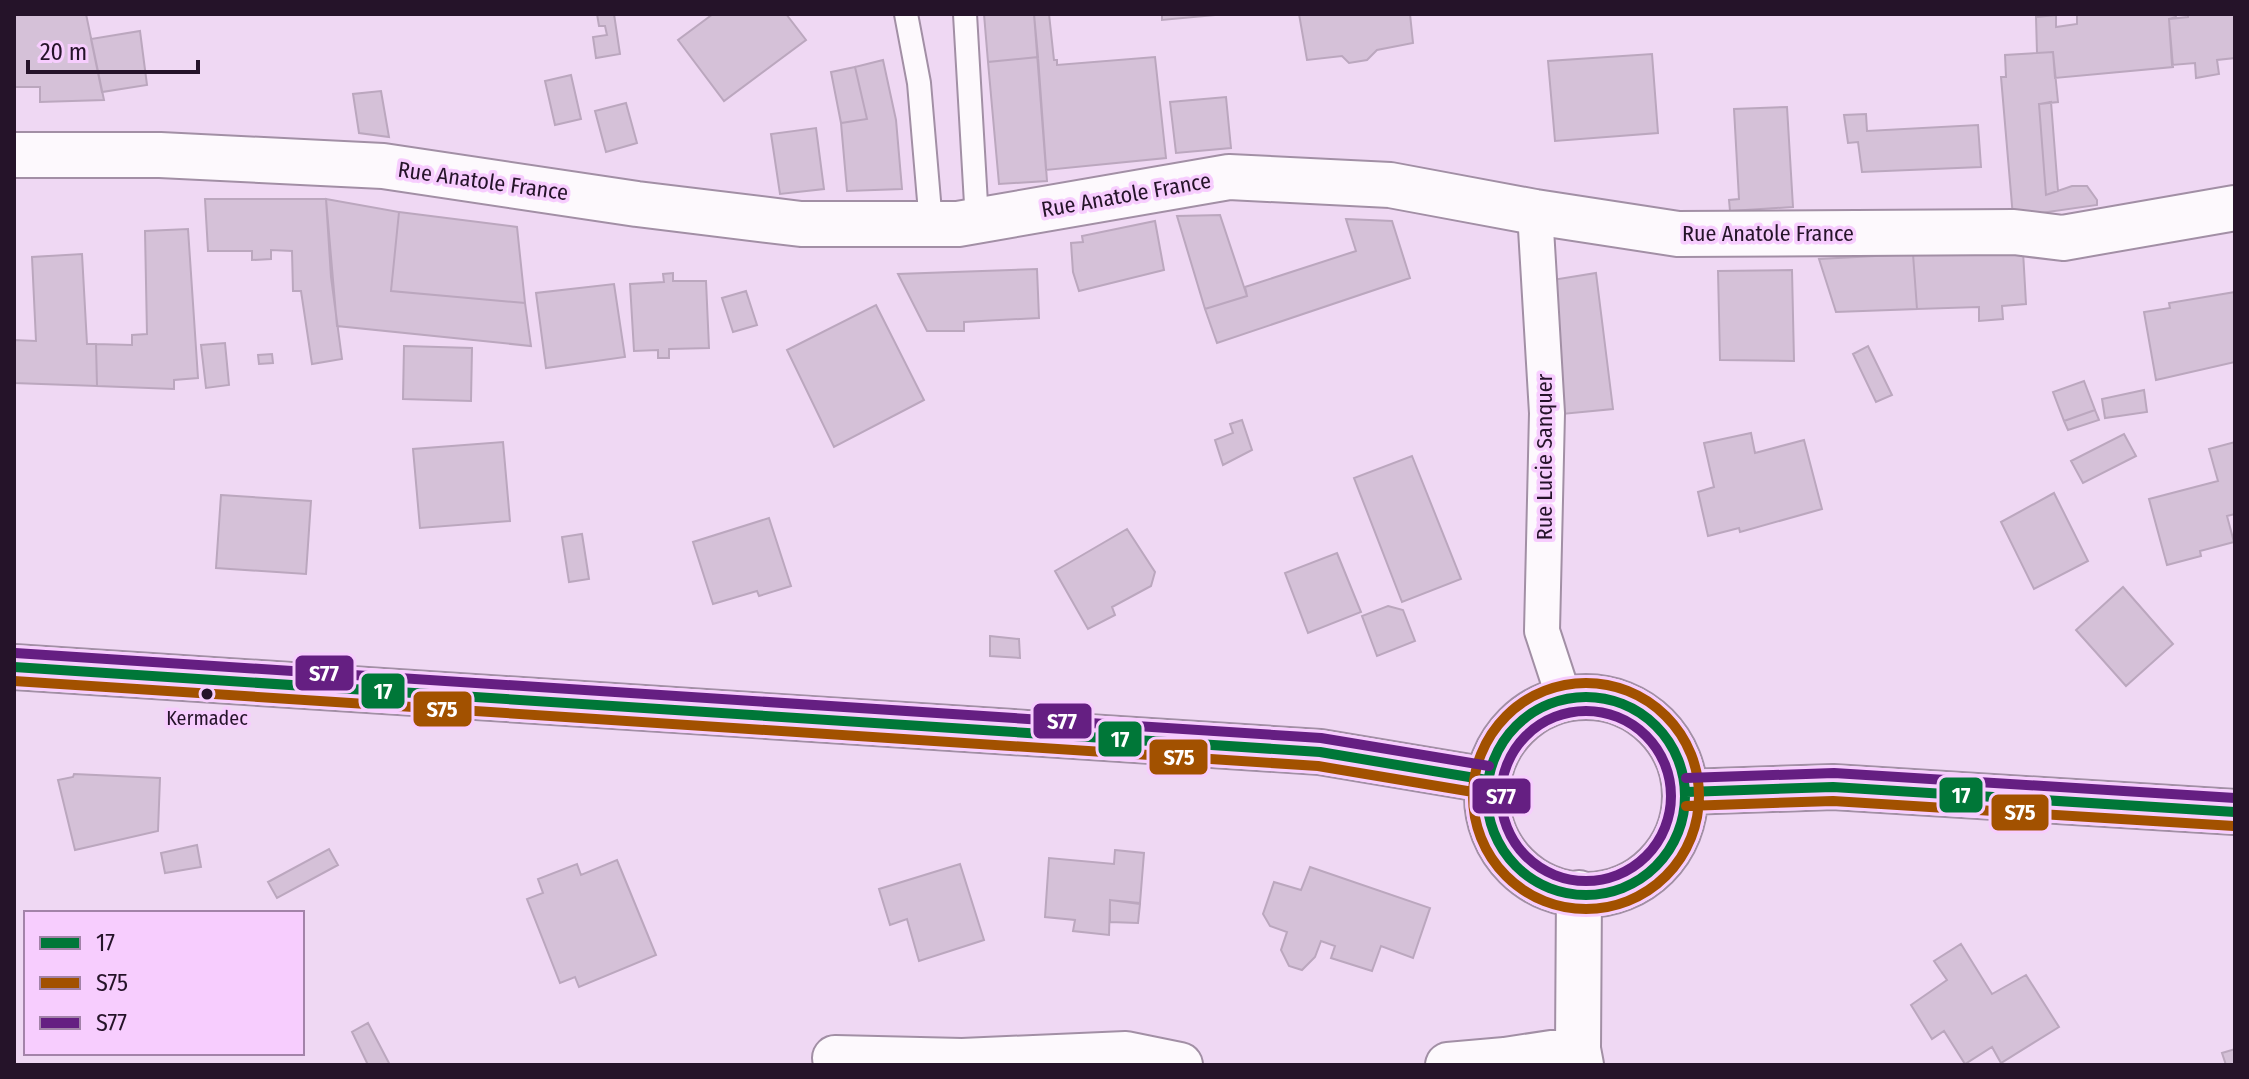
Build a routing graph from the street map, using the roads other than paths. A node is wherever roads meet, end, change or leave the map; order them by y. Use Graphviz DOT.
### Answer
graph roads {
  1 [pos="906,14"];
  2 [pos="965,14"];
  3 [pos="14,155"];
  4 [pos="2235,208"];
  5 [pos="1535,212"];
  6 [pos="977,221"];
  7 [pos="931,224"];
  8 [pos="14,667"];
  9 [pos="1564,698"];
  10 [pos="1487,780"];
  11 [pos="1686,792"];
  12 [pos="2235,812"];
  13 [pos="1579,893"];
  14 [pos="1580,1057"];
  15 [pos="835,1058"];
  16 [pos="1180,1065"];
  17 [pos="1448,1065"];
  1 -- 7 [label="lane"];
  2 -- 6 [label="lane"];
  3 -- 7 [label="street, Rue Anatole France"];
  4 -- 5 [label="street, Rue Anatole France"];
  5 -- 6 [label="street, Rue Anatole France"];
  5 -- 9 [label="street, Rue Lucie Sanquer"];
  6 -- 7 [label="street, Rue Anatole France"];
  8 -- 10 [label="street"];
  9 -- 10 [label="street"];
  9 -- 11 [label="street"];
  10 -- 13 [label="street"];
  11 -- 12 [label="street"];
  11 -- 13 [label="street"];
  13 -- 14 [label="street"];
  14 -- 17 [label="street"];
  15 -- 16 [label="street"];
}
